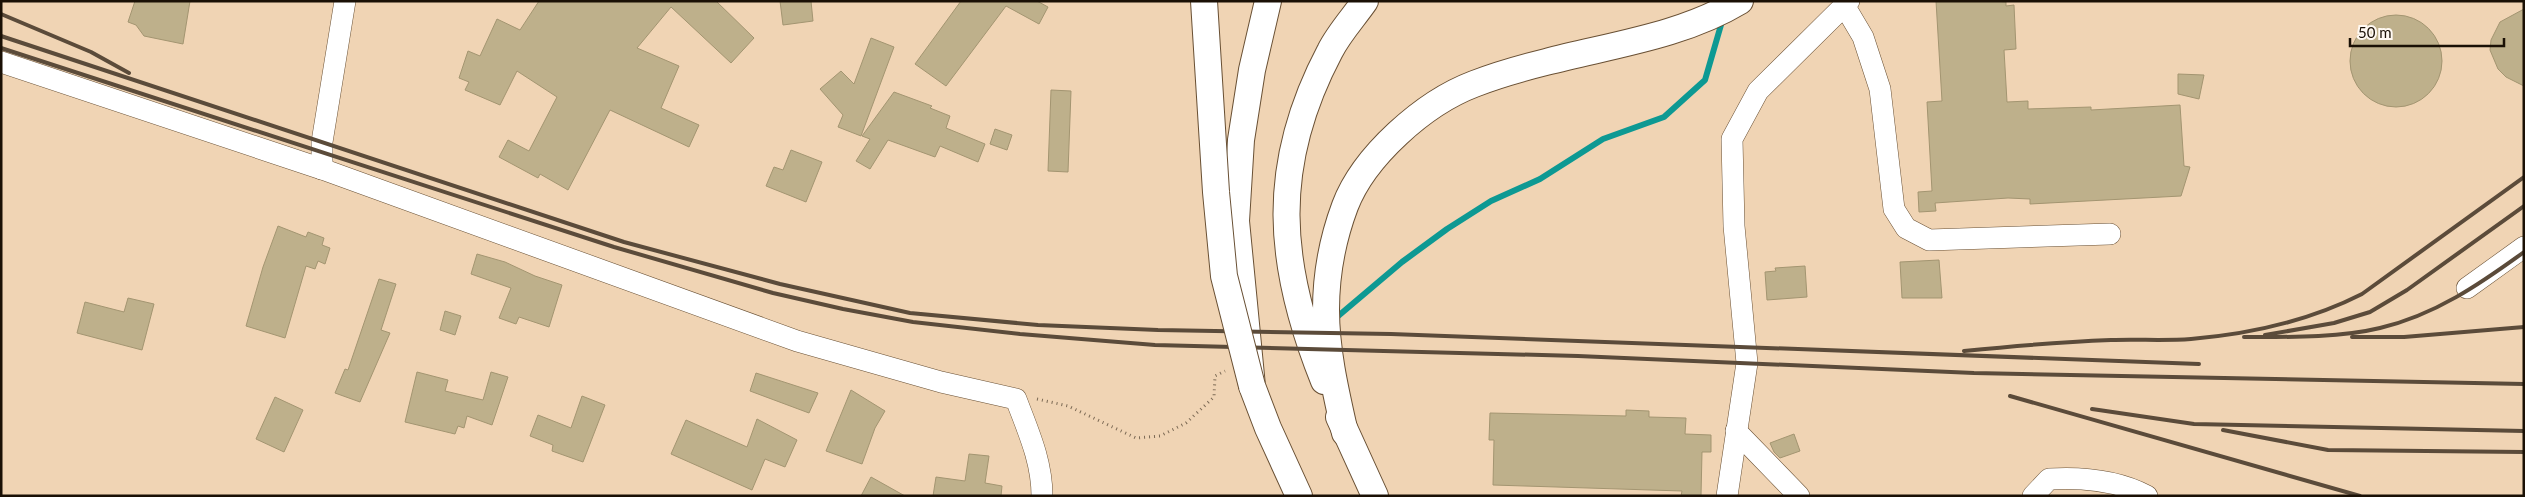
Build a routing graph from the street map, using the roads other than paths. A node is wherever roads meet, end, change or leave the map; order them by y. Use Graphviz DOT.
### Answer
graph roads {
  1 [pos="345,1"];
  2 [pos="1204,1"];
  3 [pos="1268,1"];
  4 [pos="1365,1"];
  5 [pos="1740,1"];
  6 [pos="1846,3"];
  7 [pos="1,62"];
  8 [pos="322,169"];
  9 [pos="2110,234"];
  10 [pos="2524,247"];
  11 [pos="2467,288"];
  12 [pos="1252,386"];
  13 [pos="1736,430"];
  14 [pos="1345,433"];
  15 [pos="1042,496"];
  16 [pos="1299,496"];
  17 [pos="1375,496"];
  18 [pos="1727,496"];
  19 [pos="1799,496"];
  20 [pos="2033,496"];
  21 [pos="2147,496"];
  1 -- 8 [label="street"];
  2 -- 12 [label="main road, bridge"];
  3 -- 12 [label="main road"];
  4 -- 14 [label="main road"];
  5 -- 14 [label="main road"];
  6 -- 9 [label="street"];
  6 -- 13 [label="street"];
  7 -- 8 [label="street"];
  8 -- 15 [label="street"];
  10 -- 11 [label="street"];
  12 -- 16 [label="main road"];
  13 -- 18 [label="street"];
  13 -- 19 [label="street"];
  14 -- 17 [label="main road"];
  20 -- 21 [label="street"];
}
